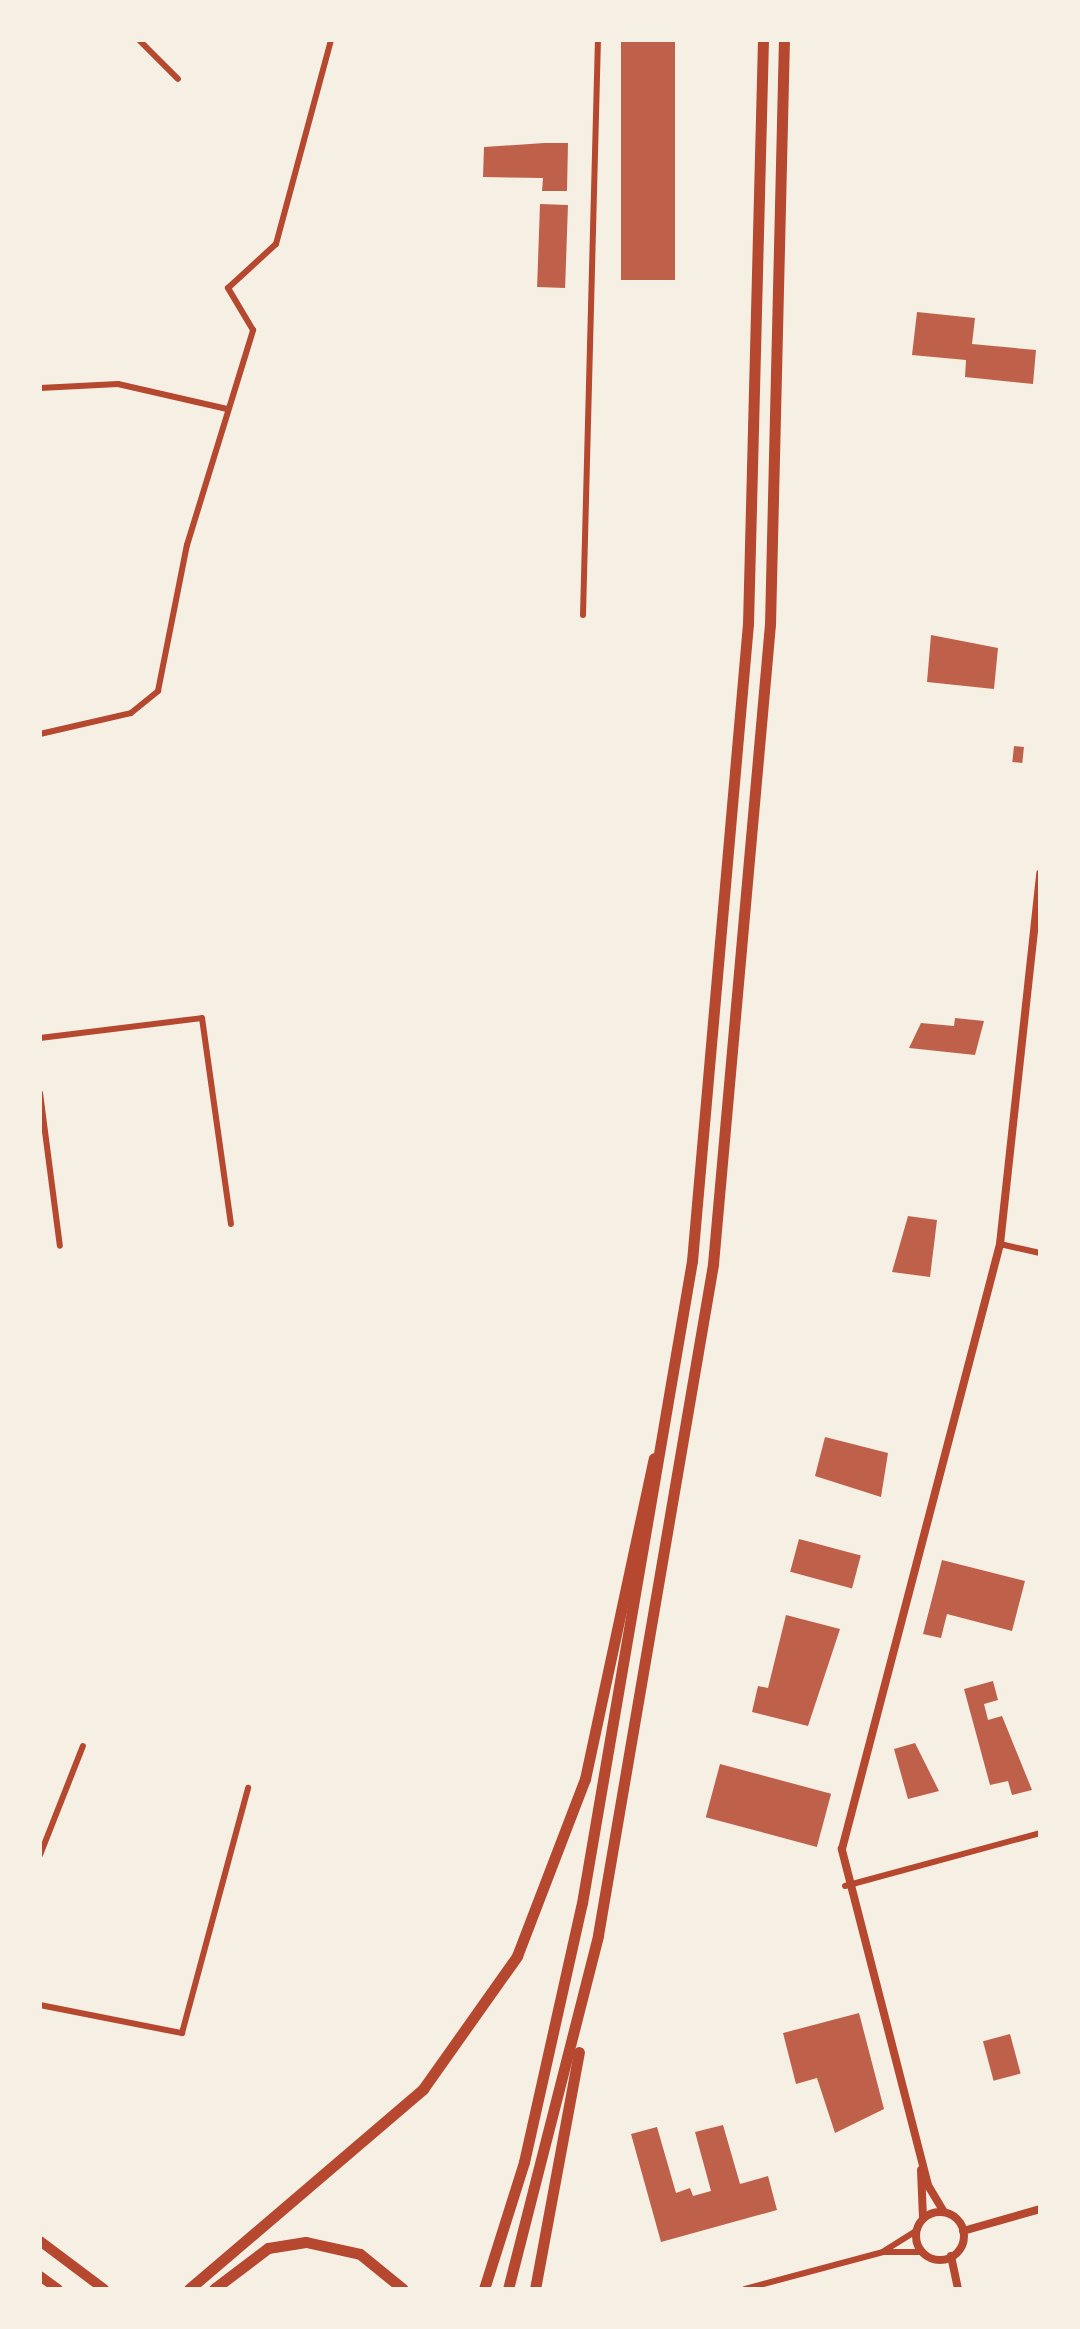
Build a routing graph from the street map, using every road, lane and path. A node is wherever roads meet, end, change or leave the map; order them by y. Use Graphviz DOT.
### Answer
graph roads {
  1 [pos="139,40"];
  2 [pos="331,40"];
  3 [pos="598,40"];
  4 [pos="763,40"];
  5 [pos="784,40"];
  6 [pos="178,79"];
  7 [pos="40,388"];
  8 [pos="227,408"];
  9 [pos="582,615"];
  10 [pos="40,734"];
  11 [pos="1040,874"];
  12 [pos="40,1038"];
  13 [pos="40,1093"];
  14 [pos="230,1224"];
  15 [pos="1000,1244"];
  16 [pos="60,1246"];
  17 [pos="1040,1253"];
  18 [pos="664,1433"];
  19 [pos="83,1746"];
  20 [pos="248,1788"];
  21 [pos="1040,1833"];
  22 [pos="40,1855"];
  23 [pos="845,1886"];
  24 [pos="598,1935"];
  25 [pos="40,2005"];
  26 [pos="920,2156"];
  27 [pos="1040,2209"];
  28 [pos="944,2212"];
  29 [pos="923,2218"];
  30 [pos="963,2231"];
  31 [pos="916,2232"];
  32 [pos="40,2242"];
  33 [pos="883,2252"];
  34 [pos="922,2252"];
  35 [pos="951,2256"];
  36 [pos="40,2276"];
  37 [pos="58,2289"];
  38 [pos="104,2289"];
  39 [pos="188,2289"];
  40 [pos="214,2289"];
  41 [pos="403,2289"];
  42 [pos="484,2289"];
  43 [pos="508,2289"];
  44 [pos="535,2289"];
  45 [pos="744,2289"];
  46 [pos="958,2289"];
  1 -- 6 [label="street"];
  2 -- 8 [label="street"];
  3 -- 9 [label="street"];
  4 -- 18 [label="highway"];
  5 -- 24 [label="highway"];
  7 -- 8 [label="street"];
  8 -- 10 [label="street"];
  11 -- 15 [label="street"];
  12 -- 14 [label="street"];
  13 -- 16 [label="street"];
  15 -- 17 [label="street"];
  15 -- 23 [label="street"];
  18 -- 39 [label="highway"];
  18 -- 42 [label="highway"];
  19 -- 22 [label="street"];
  20 -- 25 [label="street"];
  21 -- 23 [label="street"];
  23 -- 26 [label="street"];
  24 -- 43 [label="highway"];
  24 -- 44 [label="highway"];
  26 -- 28 [label="street"];
  26 -- 29 [label="street"];
  27 -- 30 [label="street"];
  28 -- 29 [label="street"];
  28 -- 30 [label="street"];
  29 -- 31 [label="street"];
  30 -- 35 [label="street"];
  31 -- 33 [label="street"];
  31 -- 34 [label="street"];
  32 -- 38 [label="main road"];
  33 -- 34 [label="street"];
  33 -- 45 [label="street"];
  34 -- 35 [label="street"];
  35 -- 46 [label="street"];
  36 -- 37 [label="main road"];
  40 -- 41 [label="highway"];
}
